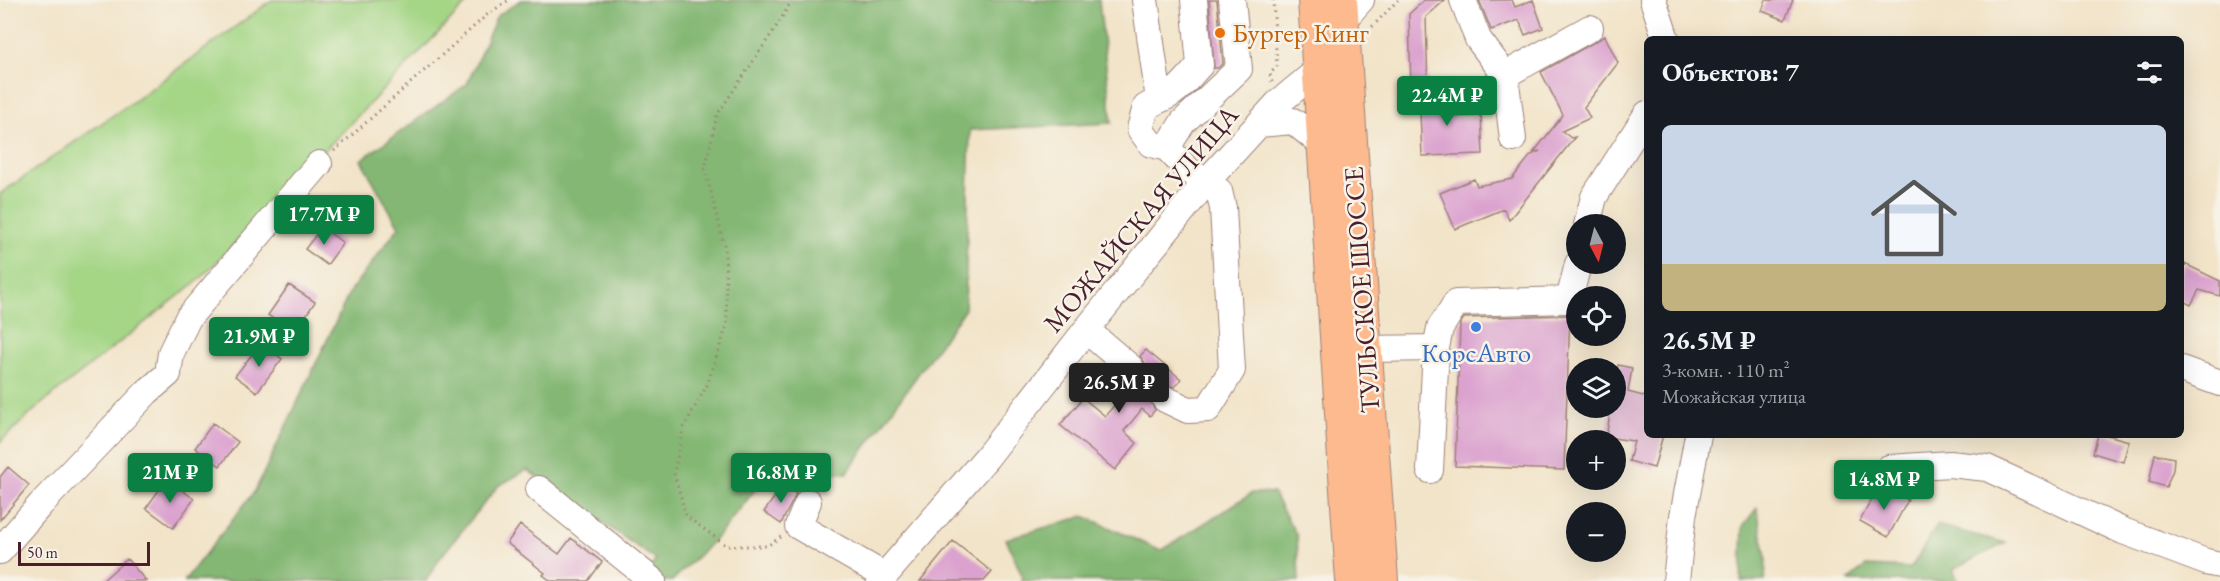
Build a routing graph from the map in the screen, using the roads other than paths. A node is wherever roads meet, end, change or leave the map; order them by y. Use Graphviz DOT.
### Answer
graph roads {
  1 [pos="1145,0"];
  2 [pos="1194,0"];
  3 [pos="1232,0"];
  4 [pos="1314,0"];
  5 [pos="1464,0"];
  6 [pos="1653,0"];
  7 [pos="1348,7"];
  8 [pos="1590,28"];
  9 [pos="1665,36"];
  10 [pos="1318,70"];
  11 [pos="1505,75"];
  12 [pos="1165,98"];
  13 [pos="1644,119"];
  14 [pos="1183,122"];
  15 [pos="1259,124"];
  16 [pos="1513,139"];
  17 [pos="1324,146"];
  18 [pos="1167,148"];
  19 [pos="319,164"];
  20 [pos="1206,182"];
  21 [pos="1590,214"];
  22 [pos="1576,274"];
  23 [pos="1086,330"];
  24 [pos="1436,348"];
  25 [pos="1366,349"];
  26 [pos="1131,368"];
  27 [pos="2184,370"];
  28 [pos="2220,383"];
  29 [pos="1165,399"];
  30 [pos="1697,438"];
  31 [pos="1889,468"];
  32 [pos="1430,470"];
  33 [pos="539,489"];
  34 [pos="808,502"];
  35 [pos="0,551"];
  36 [pos="2220,564"];
  37 [pos="883,578"];
  38 [pos="653,581"];
  39 [pos="1352,581"];
  40 [pos="1382,581"];
  41 [pos="1676,581"];
  1 -- 12 [label="street"];
  2 -- 12 [label="street"];
  3 -- 14 [label="street"];
  4 -- 10 [label="main road, ТУЛЬСКОЕ ШОССЕ"];
  5 -- 11 [label="street"];
  6 -- 9 [label="street"];
  7 -- 25 [label="main road, ТУЛЬСКОЕ ШОССЕ"];
  8 -- 11 [label="street"];
  10 -- 15 [label="street, МОЖАЙСКАЯ УЛИЦА"];
  10 -- 17 [label="main road, ТУЛЬСКОЕ ШОССЕ"];
  11 -- 16 [label="street"];
  12 -- 14 [label="street"];
  12 -- 18 [label="street"];
  13 -- 21 [label="street"];
  14 -- 18 [label="street"];
  15 -- 17 [label="street"];
  15 -- 20 [label="street, МОЖАЙСКАЯ УЛИЦА"];
  17 -- 39 [label="main road, ТУЛЬСКОЕ ШОССЕ"];
  18 -- 20 [label="street"];
  19 -- 35 [label="street"];
  20 -- 23 [label="street, МОЖАЙСКАЯ УЛИЦА"];
  20 -- 29 [label="street"];
  22 -- 24 [label="street"];
  23 -- 26 [label="street"];
  23 -- 37 [label="street, МОЖАЙСКАЯ УЛИЦА"];
  24 -- 25 [label="street"];
  24 -- 32 [label="street"];
  25 -- 40 [label="main road, ТУЛЬСКОЕ ШОССЕ"];
  27 -- 28 [label="street"];
  30 -- 41 [label="street"];
  31 -- 36 [label="street"];
  33 -- 38 [label="street"];
  34 -- 37 [label="street"];
}
